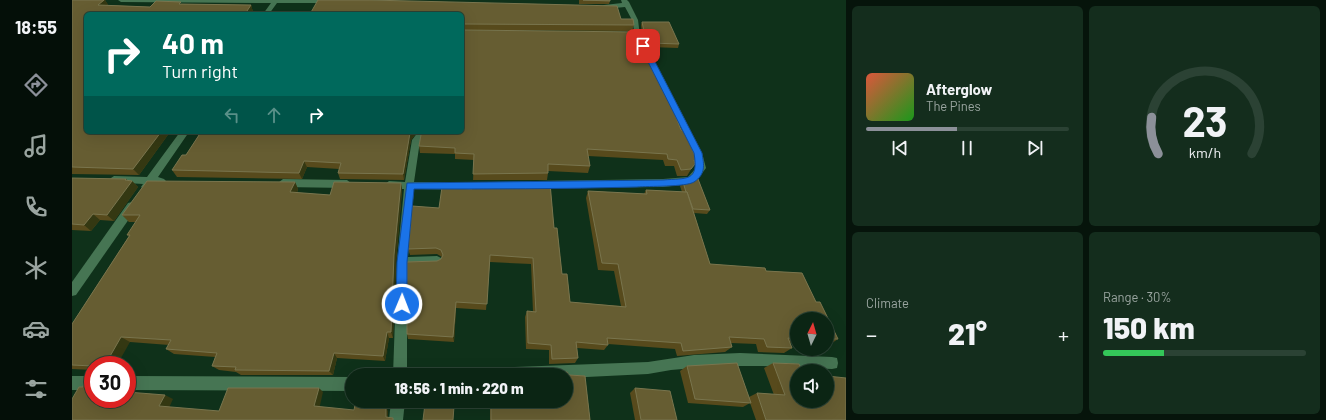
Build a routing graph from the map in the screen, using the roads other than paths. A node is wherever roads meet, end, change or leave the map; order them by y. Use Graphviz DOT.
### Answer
graph roads {
  1 [pos="121,0"];
  2 [pos="337,1"];
  3 [pos="625,1"];
  4 [pos="274,2"];
  5 [pos="594,7"];
  6 [pos="267,12"];
  7 [pos="625,35"];
  8 [pos="654,67"];
  9 [pos="184,134"];
  10 [pos="421,134"];
  11 [pos="103,180"];
  12 [pos="150,181"];
  13 [pos="172,181"];
  14 [pos="272,183"];
  15 [pos="356,184"];
  16 [pos="380,185"];
  17 [pos="410,185"];
  18 [pos="493,186"];
  19 [pos="524,186"];
  20 [pos="437,261"];
  21 [pos="402,262"];
  22 [pos="72,291"];
  23 [pos="832,363"];
  24 [pos="400,368"];
  25 [pos="573,371"];
  26 [pos="72,383"];
  27 [pos="84,383"];
  28 [pos="136,383"];
  29 [pos="345,384"];
  30 [pos="397,408"];
  31 [pos="396,420"];
  1 -- 4 [label="street"];
  2 -- 4 [label="street"];
  3 -- 5 [label="street"];
  3 -- 7 [label="street"];
  4 -- 6 [label="street"];
  8 -- 19 [label="street"];
  9 -- 12 [label="street"];
  10 -- 17 [label="street"];
  11 -- 12 [label="street"];
  12 -- 13 [label="street"];
  12 -- 22 [label="street"];
  14 -- 15 [label="street"];
  16 -- 17 [label="street"];
  17 -- 18 [label="street"];
  17 -- 21 [label="street"];
  20 -- 21 [label="street"];
  21 -- 24 [label="street"];
  23 -- 25 [label="street"];
  26 -- 27 [label="street"];
  28 -- 29 [label="street"];
  30 -- 31 [label="street"];
}
